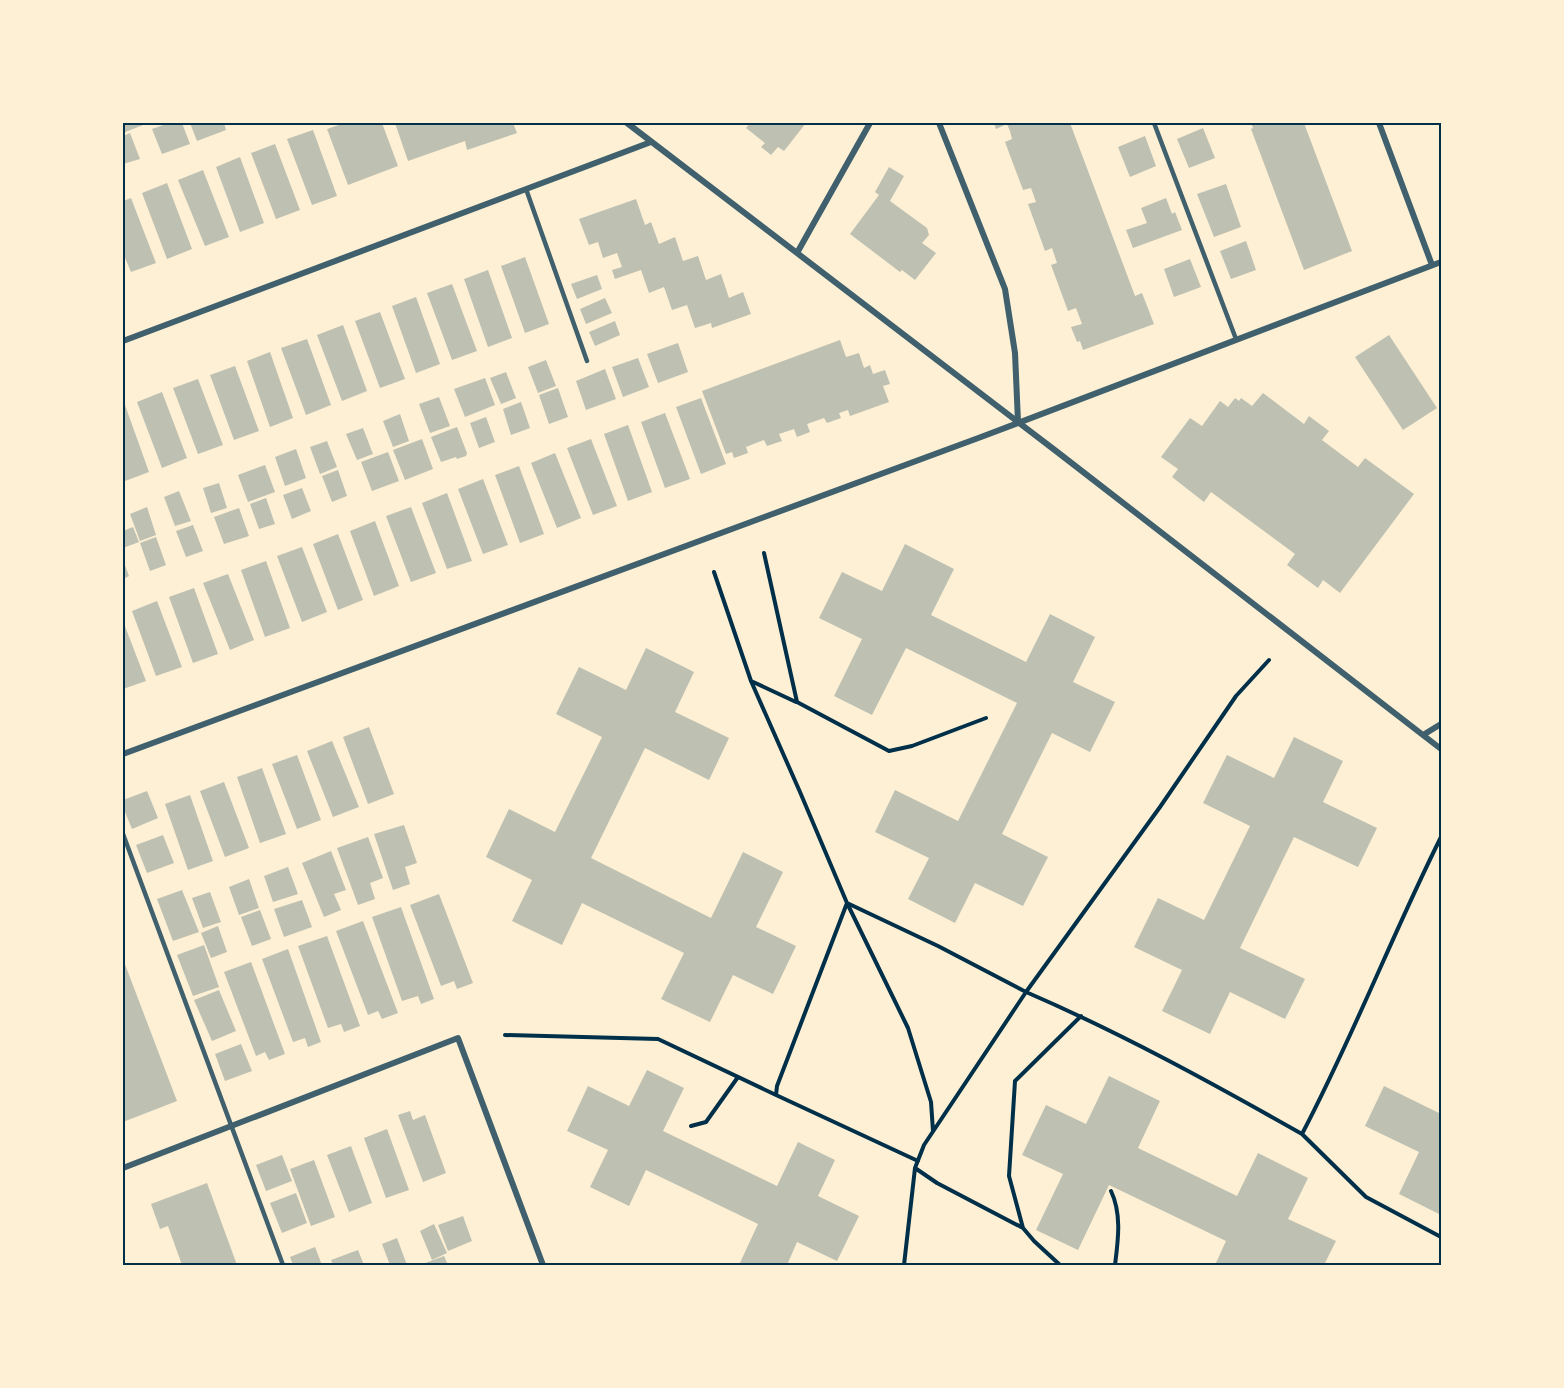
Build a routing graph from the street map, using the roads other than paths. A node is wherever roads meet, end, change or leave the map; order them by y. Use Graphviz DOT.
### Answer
graph roads {
  1 [pos="627,123"];
  2 [pos="870,123"];
  3 [pos="939,123"];
  4 [pos="1154,123"];
  5 [pos="1379,123"];
  6 [pos="651,142"];
  7 [pos="526,189"];
  8 [pos="797,253"];
  9 [pos="1441,262"];
  10 [pos="1432,265"];
  11 [pos="1236,339"];
  12 [pos="123,341"];
  13 [pos="587,361"];
  14 [pos="1018,422"];
  15 [pos="1441,723"];
  16 [pos="1423,735"];
  17 [pos="1441,749"];
  18 [pos="123,754"];
  19 [pos="123,834"];
  20 [pos="231,1126"];
  21 [pos="123,1168"];
  22 [pos="283,1265"];
  23 [pos="543,1265"];
  1 -- 6 [label="street"];
  2 -- 8 [label="street"];
  3 -- 14 [label="street"];
  4 -- 11 [label="lane"];
  5 -- 10 [label="street"];
  6 -- 7 [label="street"];
  6 -- 8 [label="street"];
  7 -- 12 [label="street"];
  7 -- 13 [label="lane"];
  8 -- 14 [label="street"];
  9 -- 10 [label="street"];
  10 -- 11 [label="street"];
  11 -- 14 [label="street"];
  14 -- 16 [label="street"];
  14 -- 18 [label="street"];
  15 -- 16 [label="street"];
  16 -- 17 [label="street"];
  19 -- 20 [label="lane"];
  20 -- 21 [label="street"];
  20 -- 22 [label="lane"];
  20 -- 23 [label="street"];
}
